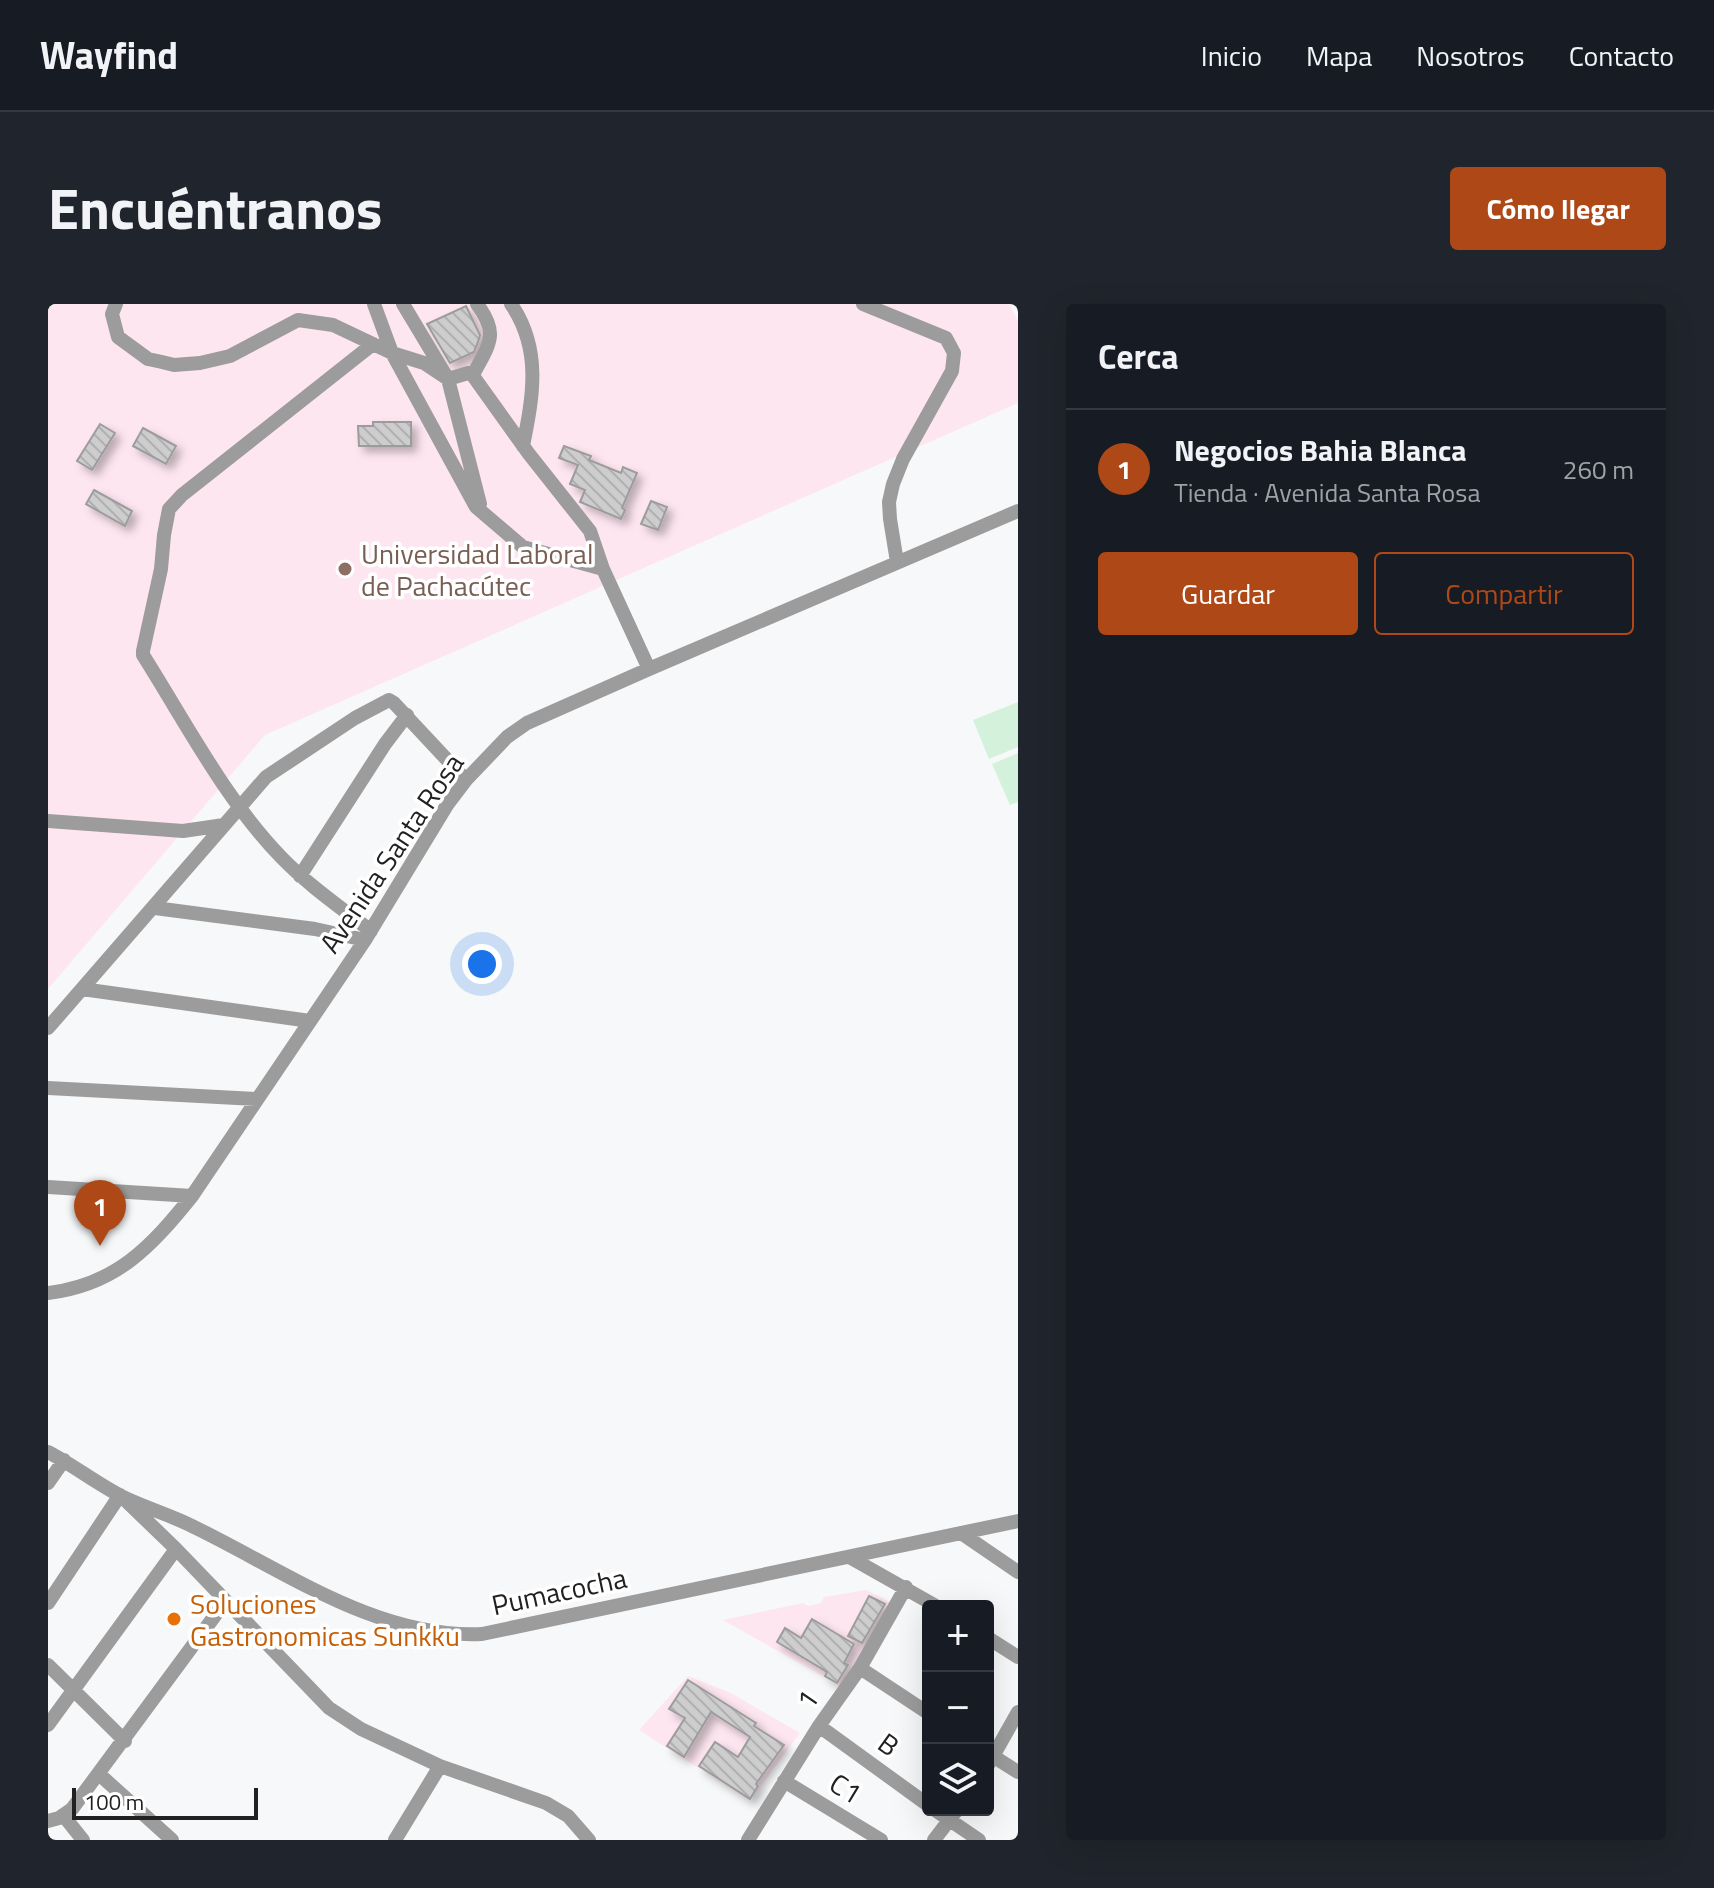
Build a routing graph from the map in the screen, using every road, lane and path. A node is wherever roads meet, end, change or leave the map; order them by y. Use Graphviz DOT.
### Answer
graph roads {
  1 [pos="116,304"];
  2 [pos="374,304"];
  3 [pos="403,304"];
  4 [pos="477,304"];
  5 [pos="511,304"];
  6 [pos="863,304"];
  7 [pos="373,344"];
  8 [pos="392,353"];
  9 [pos="471,373"];
  10 [pos="448,379"];
  11 [pos="523,446"];
  12 [pos="1018,511"];
  13 [pos="482,512"];
  14 [pos="897,562"];
  15 [pos="603,569"];
  16 [pos="649,669"];
  17 [pos="407,715"];
  18 [pos="466,780"];
  19 [pos="240,807"];
  20 [pos="48,821"];
  21 [pos="224,825"];
  22 [pos="300,876"];
  23 [pos="155,908"];
  24 [pos="368,936"];
  25 [pos="82,989"];
  26 [pos="310,1021"];
  27 [pos="48,1028"];
  28 [pos="48,1088"];
  29 [pos="256,1099"];
  30 [pos="48,1187"];
  31 [pos="192,1196"];
  32 [pos="48,1293"];
  33 [pos="48,1452"];
  34 [pos="64,1460"];
  35 [pos="48,1483"];
  36 [pos="120,1495"];
  37 [pos="1018,1521"];
  38 [pos="961,1533"];
  39 [pos="176,1549"];
  40 [pos="851,1558"];
  41 [pos="1018,1572"];
  42 [pos="906,1587"];
  43 [pos="927,1600"];
  44 [pos="225,1602"];
  45 [pos="48,1603"];
  46 [pos="994,1642"];
  47 [pos="1018,1657"];
  48 [pos="48,1665"];
  49 [pos="860,1668"];
  50 [pos="73,1690"];
  51 [pos="922,1709"];
  52 [pos="1018,1712"];
  53 [pos="48,1725"];
  54 [pos="819,1726"];
  55 [pos="125,1741"];
  56 [pos="994,1751"];
  57 [pos="994,1760"];
  58 [pos="440,1766"];
  59 [pos="1018,1772"];
  60 [pos="99,1774"];
  61 [pos="784,1781"];
  62 [pos="922,1801"];
  63 [pos="952,1816"];
  64 [pos="954,1816"];
  65 [pos="66,1820"];
  66 [pos="48,1821"];
  67 [pos="60,1840"];
  68 [pos="83,1840"];
  69 [pos="172,1840"];
  70 [pos="395,1840"];
  71 [pos="589,1840"];
  72 [pos="748,1840"];
  73 [pos="881,1840"];
  74 [pos="934,1840"];
  75 [pos="979,1840"];
  1 -- 7 [label="street"];
  2 -- 8 [label="street"];
  3 -- 10 [label="street"];
  4 -- 9 [label="street"];
  5 -- 11 [label="street"];
  6 -- 14 [label="street"];
  7 -- 8 [label="street"];
  7 -- 19 [label="street"];
  8 -- 10 [label="street"];
  8 -- 13 [label="street"];
  9 -- 10 [label="street"];
  9 -- 11 [label="street"];
  10 -- 13 [label="street"];
  11 -- 15 [label="street"];
  12 -- 14 [label="street, Avenida Santa Rosa"];
  13 -- 15 [label="street"];
  14 -- 16 [label="street, Avenida Santa Rosa"];
  15 -- 16 [label="street"];
  16 -- 18 [label="street, Avenida Santa Rosa"];
  17 -- 18 [label="street"];
  17 -- 19 [label="street"];
  17 -- 22 [label="street"];
  18 -- 24 [label="street, Avenida Santa Rosa"];
  19 -- 21 [label="street"];
  19 -- 22 [label="street"];
  20 -- 21 [label="street"];
  21 -- 23 [label="street"];
  22 -- 24 [label="street"];
  23 -- 24 [label="street"];
  23 -- 25 [label="street"];
  24 -- 26 [label="street, Avenida Santa Rosa"];
  25 -- 26 [label="street"];
  25 -- 27 [label="street"];
  26 -- 29 [label="street, Avenida Santa Rosa"];
  28 -- 29 [label="street"];
  29 -- 31 [label="street, Avenida Santa Rosa"];
  30 -- 31 [label="street"];
  31 -- 32 [label="street, Avenida Santa Rosa"];
  33 -- 34 [label="street, Pumacocha"];
  34 -- 35 [label="street"];
  34 -- 36 [label="street, Pumacocha"];
  36 -- 39 [label="street"];
  36 -- 40 [label="street, Pumacocha"];
  36 -- 45 [label="street"];
  37 -- 38 [label="street, Pumacocha"];
  38 -- 40 [label="street, Pumacocha"];
  38 -- 41 [label="street"];
  39 -- 44 [label="street"];
  39 -- 50 [label="street"];
  40 -- 42 [label="street"];
  42 -- 43 [label="street"];
  42 -- 49 [label="street, 1"];
  44 -- 55 [label="street"];
  44 -- 58 [label="street"];
  46 -- 47 [label="street"];
  48 -- 50 [label="street"];
  49 -- 51 [label="street"];
  49 -- 54 [label="street, 1"];
  50 -- 53 [label="street"];
  50 -- 55 [label="street"];
  52 -- 56 [label="street"];
  54 -- 61 [label="street, 1"];
  54 -- 62 [label="street, B"];
  55 -- 60 [label="street"];
  57 -- 59 [label="street"];
  58 -- 70 [label="street"];
  58 -- 71 [label="street"];
  60 -- 65 [label="street"];
  60 -- 69 [label="street"];
  61 -- 72 [label="street, 1"];
  61 -- 73 [label="street, C1"];
  63 -- 74 [label="street"];
  64 -- 75 [label="street"];
  65 -- 66 [label="street"];
  65 -- 67 [label="street"];
  65 -- 68 [label="street"];
}
